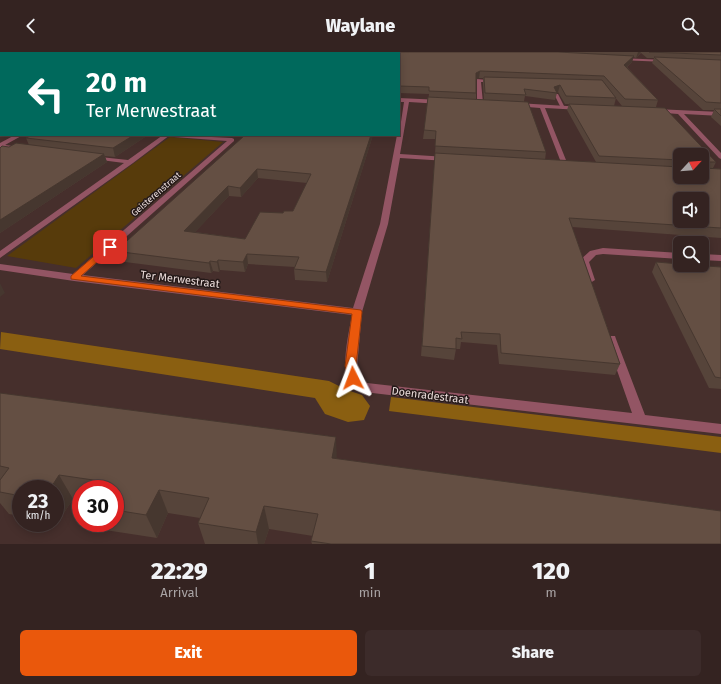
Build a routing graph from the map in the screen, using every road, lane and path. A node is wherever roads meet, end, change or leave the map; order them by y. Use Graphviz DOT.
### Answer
graph roads {
  1 [pos="611,58"];
  2 [pos="674,61"];
  3 [pos="502,81"];
  4 [pos="556,95"];
  5 [pos="403,100"];
  6 [pos="451,102"];
  7 [pos="473,103"];
  8 [pos="480,103"];
  9 [pos="488,104"];
  10 [pos="511,105"];
  11 [pos="542,106"];
  12 [pos="563,107"];
  13 [pos="590,108"];
  14 [pos="650,111"];
  15 [pos="679,112"];
  16 [pos="721,114"];
  17 [pos="400,128"];
  18 [pos="18,136"];
  19 [pos="166,136"];
  20 [pos="184,136"];
  21 [pos="399,136"];
  22 [pos="0,145"];
  23 [pos="23,149"];
  24 [pos="85,156"];
  25 [pos="397,156"];
  26 [pos="721,157"];
  27 [pos="457,160"];
  28 [pos="131,162"];
  29 [pos="557,165"];
  30 [pos="565,165"];
  31 [pos="572,166"];
  32 [pos="0,255"];
  33 [pos="673,256"];
  34 [pos="709,257"];
  35 [pos="721,258"];
  36 [pos="0,267"];
  37 [pos="74,278"];
  38 [pos="593,288"];
  39 [pos="357,312"];
  40 [pos="607,330"];
  41 [pos="640,419"];
  42 [pos="721,429"];
  1 -- 2 [label="street"];
  3 -- 8 [label="street"];
  4 -- 12 [label="street"];
  5 -- 6 [label="street"];
  5 -- 17 [label="street, Doenradestraat"];
  7 -- 8 [label="street"];
  8 -- 9 [label="street"];
  10 -- 11 [label="street"];
  11 -- 12 [label="street"];
  11 -- 30 [label="street"];
  12 -- 13 [label="street"];
  14 -- 15 [label="street"];
  15 -- 16 [label="street"];
  15 -- 26 [label="street"];
  18 -- 22 [label="street"];
  19 -- 28 [label="street"];
  20 -- 37 [label="street, Geisterenstraat"];
  21 -- 25 [label="street, Doenradestraat"];
  22 -- 23 [label="street"];
  24 -- 28 [label="street"];
  25 -- 27 [label="street"];
  25 -- 39 [label="street, Doenradestraat"];
  28 -- 32 [label="street"];
  29 -- 30 [label="street"];
  30 -- 31 [label="street"];
  33 -- 38 [label="street"];
  34 -- 35 [label="street"];
  36 -- 37 [label="street, Ter Merwestraat"];
  37 -- 39 [label="street, Ter Merwestraat"];
  39 -- 41 [label="street, Doenradestraat"];
  40 -- 41 [label="street"];
  41 -- 42 [label="street, Doenradestraat"];
}
